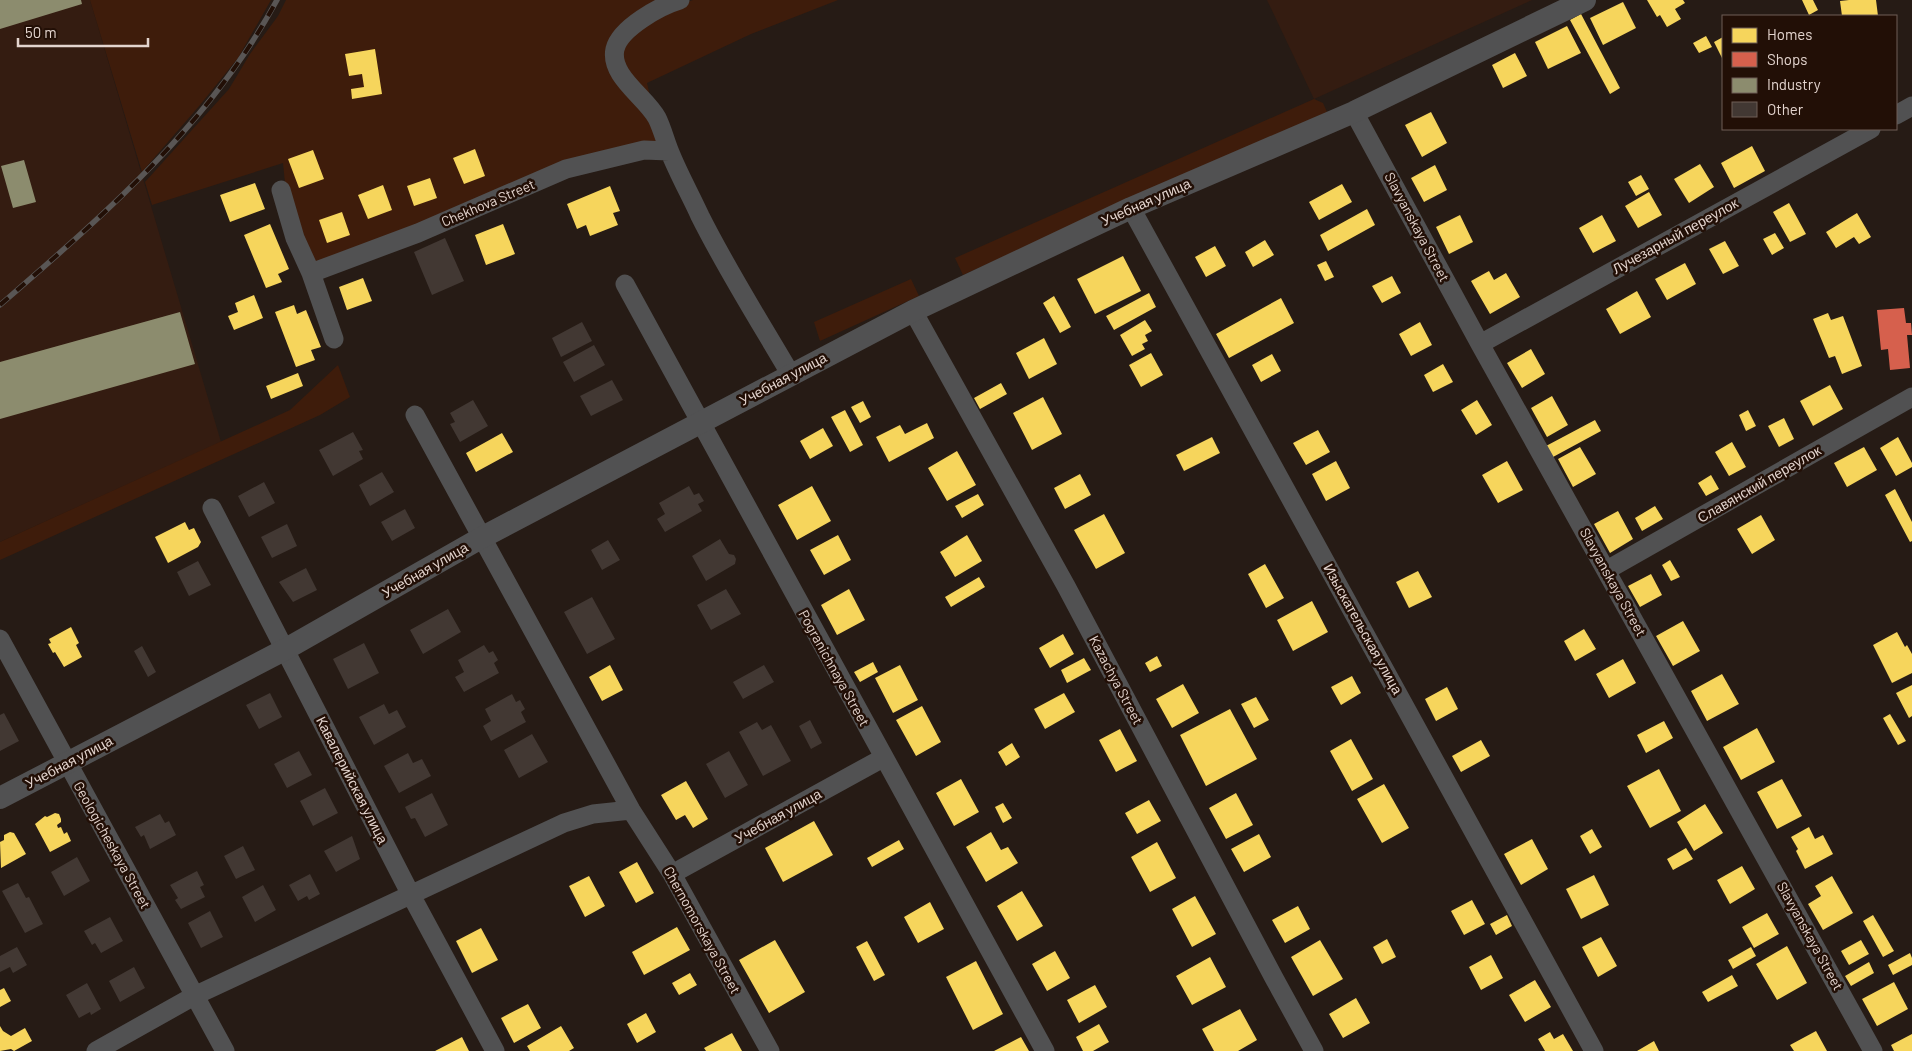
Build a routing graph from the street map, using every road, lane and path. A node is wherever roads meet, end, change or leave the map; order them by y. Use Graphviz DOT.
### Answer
graph roads {
  1 [pos="680,0"];
  2 [pos="1585,0"];
  3 [pos="1912,106"];
  4 [pos="1354,112"];
  5 [pos="1897,114"];
  6 [pos="1869,130"];
  7 [pos="669,151"];
  8 [pos="281,190"];
  9 [pos="1131,208"];
  10 [pos="311,273"];
  11 [pos="625,284"];
  12 [pos="913,311"];
  13 [pos="334,339"];
  14 [pos="1480,344"];
  15 [pos="791,375"];
  16 [pos="1912,397"];
  17 [pos="415,415"];
  18 [pos="700,423"];
  19 [pos="212,508"];
  20 [pos="481,538"];
  21 [pos="1606,570"];
  22 [pos="0,639"];
  23 [pos="285,650"];
  24 [pos="883,758"];
  25 [pos="67,763"];
  26 [pos="0,798"];
  27 [pos="631,810"];
  28 [pos="672,874"];
  29 [pos="411,895"];
  30 [pos="194,996"];
  31 [pos="96,1051"];
  32 [pos="225,1051"];
  33 [pos="495,1051"];
  34 [pos="770,1051"];
  35 [pos="1045,1051"];
  36 [pos="1314,1051"];
  37 [pos="1594,1051"];
  38 [pos="1873,1051"];
  1 -- 7 [label="street"];
  2 -- 4 [label="street, Учебная улица"];
  3 -- 5 [label="street"];
  4 -- 9 [label="street, Учебная улица"];
  4 -- 14 [label="street, Slavyanskaya Street"];
  6 -- 14 [label="street, Лучезарный переулок"];
  7 -- 10 [label="street, Chekhova Street"];
  7 -- 15 [label="street"];
  8 -- 10 [label="street"];
  9 -- 12 [label="street, Учебная улица"];
  9 -- 37 [label="street, Изыскательская улица"];
  10 -- 13 [label="street"];
  11 -- 18 [label="street, Pogranichnaya Street"];
  12 -- 15 [label="street, Учебная улица"];
  12 -- 36 [label="street, Kazachya Street"];
  14 -- 21 [label="street, Slavyanskaya Street"];
  15 -- 18 [label="street, Учебная улица"];
  16 -- 21 [label="street, Славянский переулок"];
  17 -- 20 [label="street, Chernomorskaya Street"];
  18 -- 20 [label="street, Учебная улица"];
  18 -- 24 [label="street, Pogranichnaya Street"];
  19 -- 23 [label="street, Кавалерийская улица"];
  20 -- 23 [label="street, Учебная улица"];
  20 -- 27 [label="street, Chernomorskaya Street"];
  21 -- 38 [label="street, Slavyanskaya Street"];
  22 -- 25 [label="street, Geologicheskaya Street"];
  23 -- 25 [label="street, Учебная улица"];
  23 -- 29 [label="street, Кавалерийская улица"];
  24 -- 28 [label="street, Учебная улица"];
  24 -- 35 [label="street, Pogranichnaya Street"];
  25 -- 26 [label="street, Учебная улица"];
  25 -- 30 [label="street, Geologicheskaya Street"];
  27 -- 28 [label="street, Chernomorskaya Street"];
  27 -- 29 [label="street"];
  28 -- 34 [label="street, Chernomorskaya Street"];
  29 -- 30 [label="street"];
  29 -- 33 [label="street, Кавалерийская улица"];
  30 -- 31 [label="street"];
  30 -- 32 [label="street, Geologicheskaya Street"];
}
